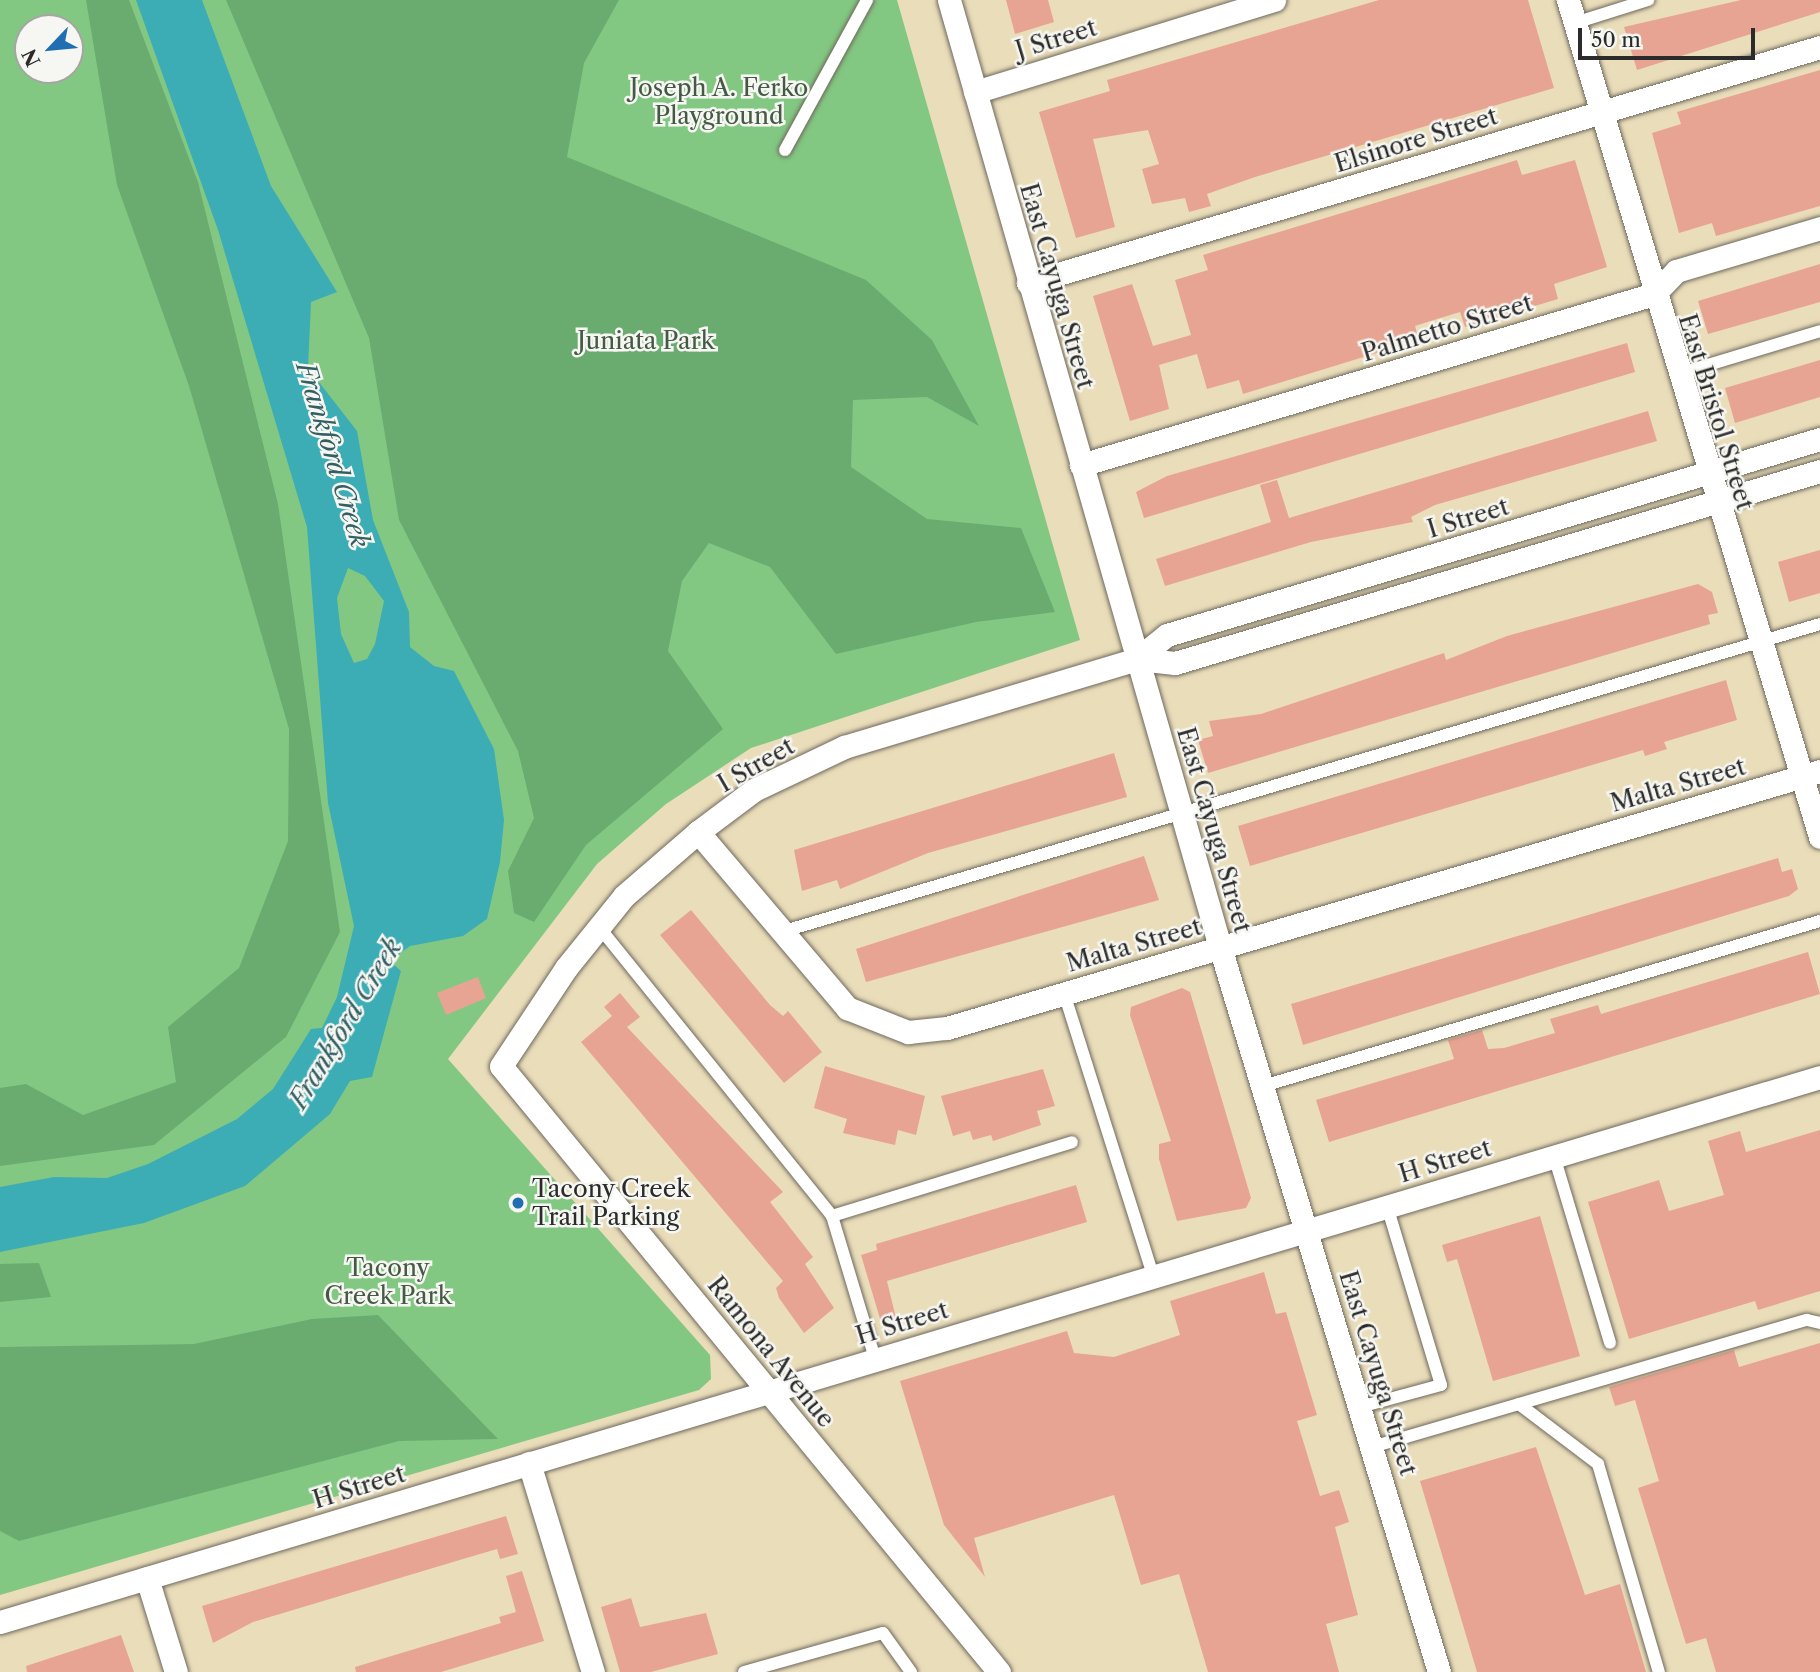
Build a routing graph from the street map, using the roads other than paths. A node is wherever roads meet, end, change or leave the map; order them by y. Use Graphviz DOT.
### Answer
graph roads {
  1 [pos="867,0"];
  2 [pos="948,0"];
  3 [pos="1274,0"];
  4 [pos="1568,0"];
  5 [pos="1648,0"];
  6 [pos="1575,23"];
  7 [pos="1820,47"];
  8 [pos="975,92"];
  9 [pos="1602,113"];
  10 [pos="785,150"];
  11 [pos="1820,228"];
  12 [pos="1027,283"];
  13 [pos="1654,294"];
  14 [pos="1820,331"];
  15 [pos="1678,374"];
  16 [pos="1820,439"];
  17 [pos="1081,465"];
  18 [pos="1820,471"];
  19 [pos="1707,473"];
  20 [pos="1716,502"];
  21 [pos="1820,624"];
  22 [pos="1760,642"];
  23 [pos="1137,659"];
  24 [pos="1811,773"];
  25 [pos="1182,814"];
  26 [pos="698,832"];
  27 [pos="1820,836"];
  28 [pos="1820,921"];
  29 [pos="599,927"];
  30 [pos="781,932"];
  31 [pos="1220,947"];
  32 [pos="1063,993"];
  33 [pos="501,1066"];
  34 [pos="1820,1077"];
  35 [pos="1263,1086"];
  36 [pos="1072,1142"];
  37 [pos="1554,1156"];
  38 [pos="1387,1206"];
  39 [pos="832,1216"];
  40 [pos="1307,1229"];
  41 [pos="1153,1275"];
  42 [pos="1820,1323"];
  43 [pos="1610,1343"];
  44 [pos="875,1358"];
  45 [pos="769,1390"];
  46 [pos="1520,1404"];
  47 [pos="1360,1407"];
  48 [pos="1373,1447"];
  49 [pos="529,1463"];
  50 [pos="147,1578"];
  51 [pos="0,1622"];
  52 [pos="176,1672"];
  53 [pos="591,1672"];
  54 [pos="744,1672"];
  55 [pos="911,1672"];
  56 [pos="999,1672"];
  57 [pos="1440,1672"];
  58 [pos="1659,1672"];
  1 -- 10 [label="lane"];
  2 -- 8 [label="street, East Cayuga Street"];
  3 -- 8 [label="street, J Street"];
  4 -- 6 [label="street, East Bristol Street"];
  5 -- 6 [label="lane"];
  6 -- 9 [label="street, East Bristol Street"];
  7 -- 9 [label="street, Elsinore Street"];
  8 -- 12 [label="street, East Cayuga Street"];
  9 -- 12 [label="street, Elsinore Street"];
  9 -- 13 [label="street, East Bristol Street"];
  11 -- 13 [label="street, Palmetto Street"];
  12 -- 17 [label="street, East Cayuga Street"];
  13 -- 15 [label="street, East Bristol Street"];
  13 -- 17 [label="street, Palmetto Street"];
  14 -- 15 [label="lane"];
  15 -- 19 [label="street, East Bristol Street"];
  16 -- 19 [label="street, I Street"];
  17 -- 23 [label="street, East Cayuga Street"];
  18 -- 20 [label="street, I Street"];
  19 -- 20 [label="street, East Bristol Street"];
  19 -- 23 [label="street, I Street"];
  20 -- 22 [label="street, East Bristol Street"];
  20 -- 23 [label="street, I Street"];
  21 -- 22 [label="lane"];
  22 -- 24 [label="street, East Bristol Street"];
  22 -- 25 [label="lane"];
  23 -- 25 [label="street, East Cayuga Street"];
  23 -- 26 [label="street, I Street"];
  24 -- 27 [label="street, East Bristol Street"];
  24 -- 31 [label="street, Malta Street"];
  25 -- 30 [label="lane"];
  25 -- 31 [label="street, East Cayuga Street"];
  26 -- 29 [label="street, I Street"];
  26 -- 30 [label="street, Malta Street"];
  28 -- 35 [label="lane"];
  29 -- 33 [label="street, I Street"];
  29 -- 39 [label="lane"];
  30 -- 32 [label="street, Malta Street"];
  31 -- 32 [label="street, Malta Street"];
  31 -- 35 [label="street, East Cayuga Street"];
  32 -- 41 [label="lane"];
  33 -- 45 [label="street, Ramona Avenue"];
  34 -- 37 [label="street, H Street"];
  35 -- 40 [label="street, East Cayuga Street"];
  36 -- 39 [label="lane"];
  37 -- 38 [label="street, H Street"];
  37 -- 43 [label="lane"];
  38 -- 40 [label="street, H Street"];
  38 -- 47 [label="lane"];
  39 -- 44 [label="lane"];
  40 -- 41 [label="street, H Street"];
  40 -- 47 [label="street, East Cayuga Street"];
  41 -- 44 [label="street, H Street"];
  42 -- 46 [label="lane"];
  44 -- 45 [label="street, H Street"];
  45 -- 49 [label="street, H Street"];
  45 -- 56 [label="street, Ramona Avenue"];
  46 -- 48 [label="lane"];
  46 -- 58 [label="lane"];
  47 -- 48 [label="street, East Cayuga Street"];
  48 -- 57 [label="street, East Cayuga Street"];
  49 -- 50 [label="street, H Street"];
  49 -- 53 [label="street"];
  50 -- 51 [label="street, H Street"];
  50 -- 52 [label="street"];
  54 -- 55 [label="lane"];
}
